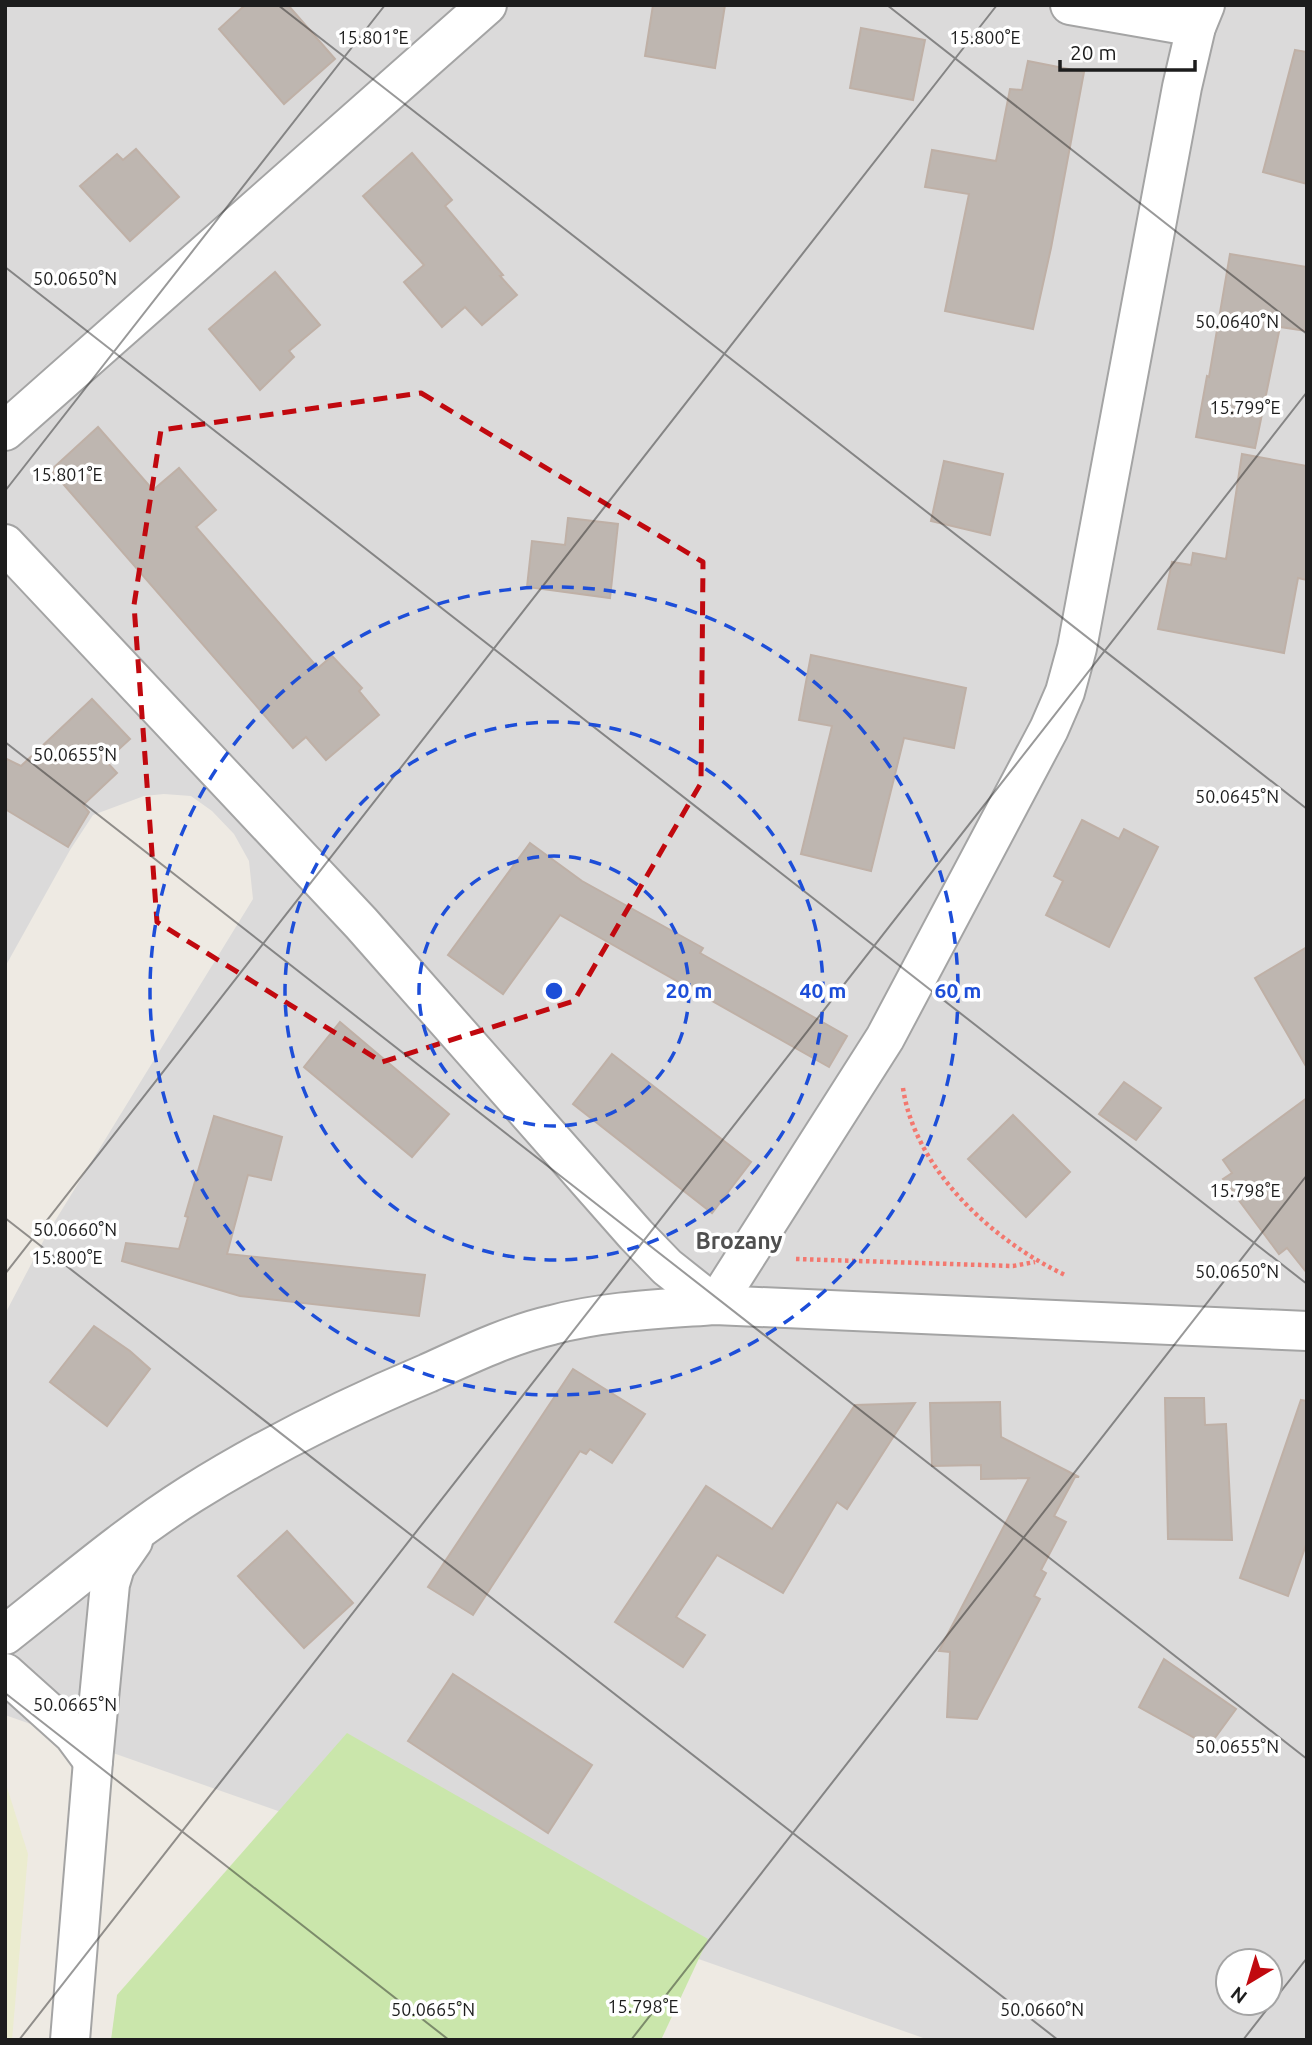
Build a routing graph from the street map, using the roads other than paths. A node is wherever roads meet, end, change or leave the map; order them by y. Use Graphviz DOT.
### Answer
graph roads {
  1 [pos="486,5"];
  2 [pos="1070,5"];
  3 [pos="1200,16"];
  4 [pos="5,431"];
  5 [pos="5,544"];
  6 [pos="715,1306"];
  7 [pos="1307,1331"];
  8 [pos="145,1525"];
  9 [pos="5,1635"];
  10 [pos="5,1673"];
  11 [pos="93,1761"];
  12 [pos="70,2040"];
  1 -- 4 [label="street"];
  2 -- 3 [label="street"];
  3 -- 6 [label="street"];
  5 -- 6 [label="street"];
  6 -- 7 [label="street"];
  6 -- 8 [label="street"];
  8 -- 9 [label="street"];
  8 -- 11 [label="street"];
  10 -- 11 [label="street"];
  11 -- 12 [label="street"];
}
